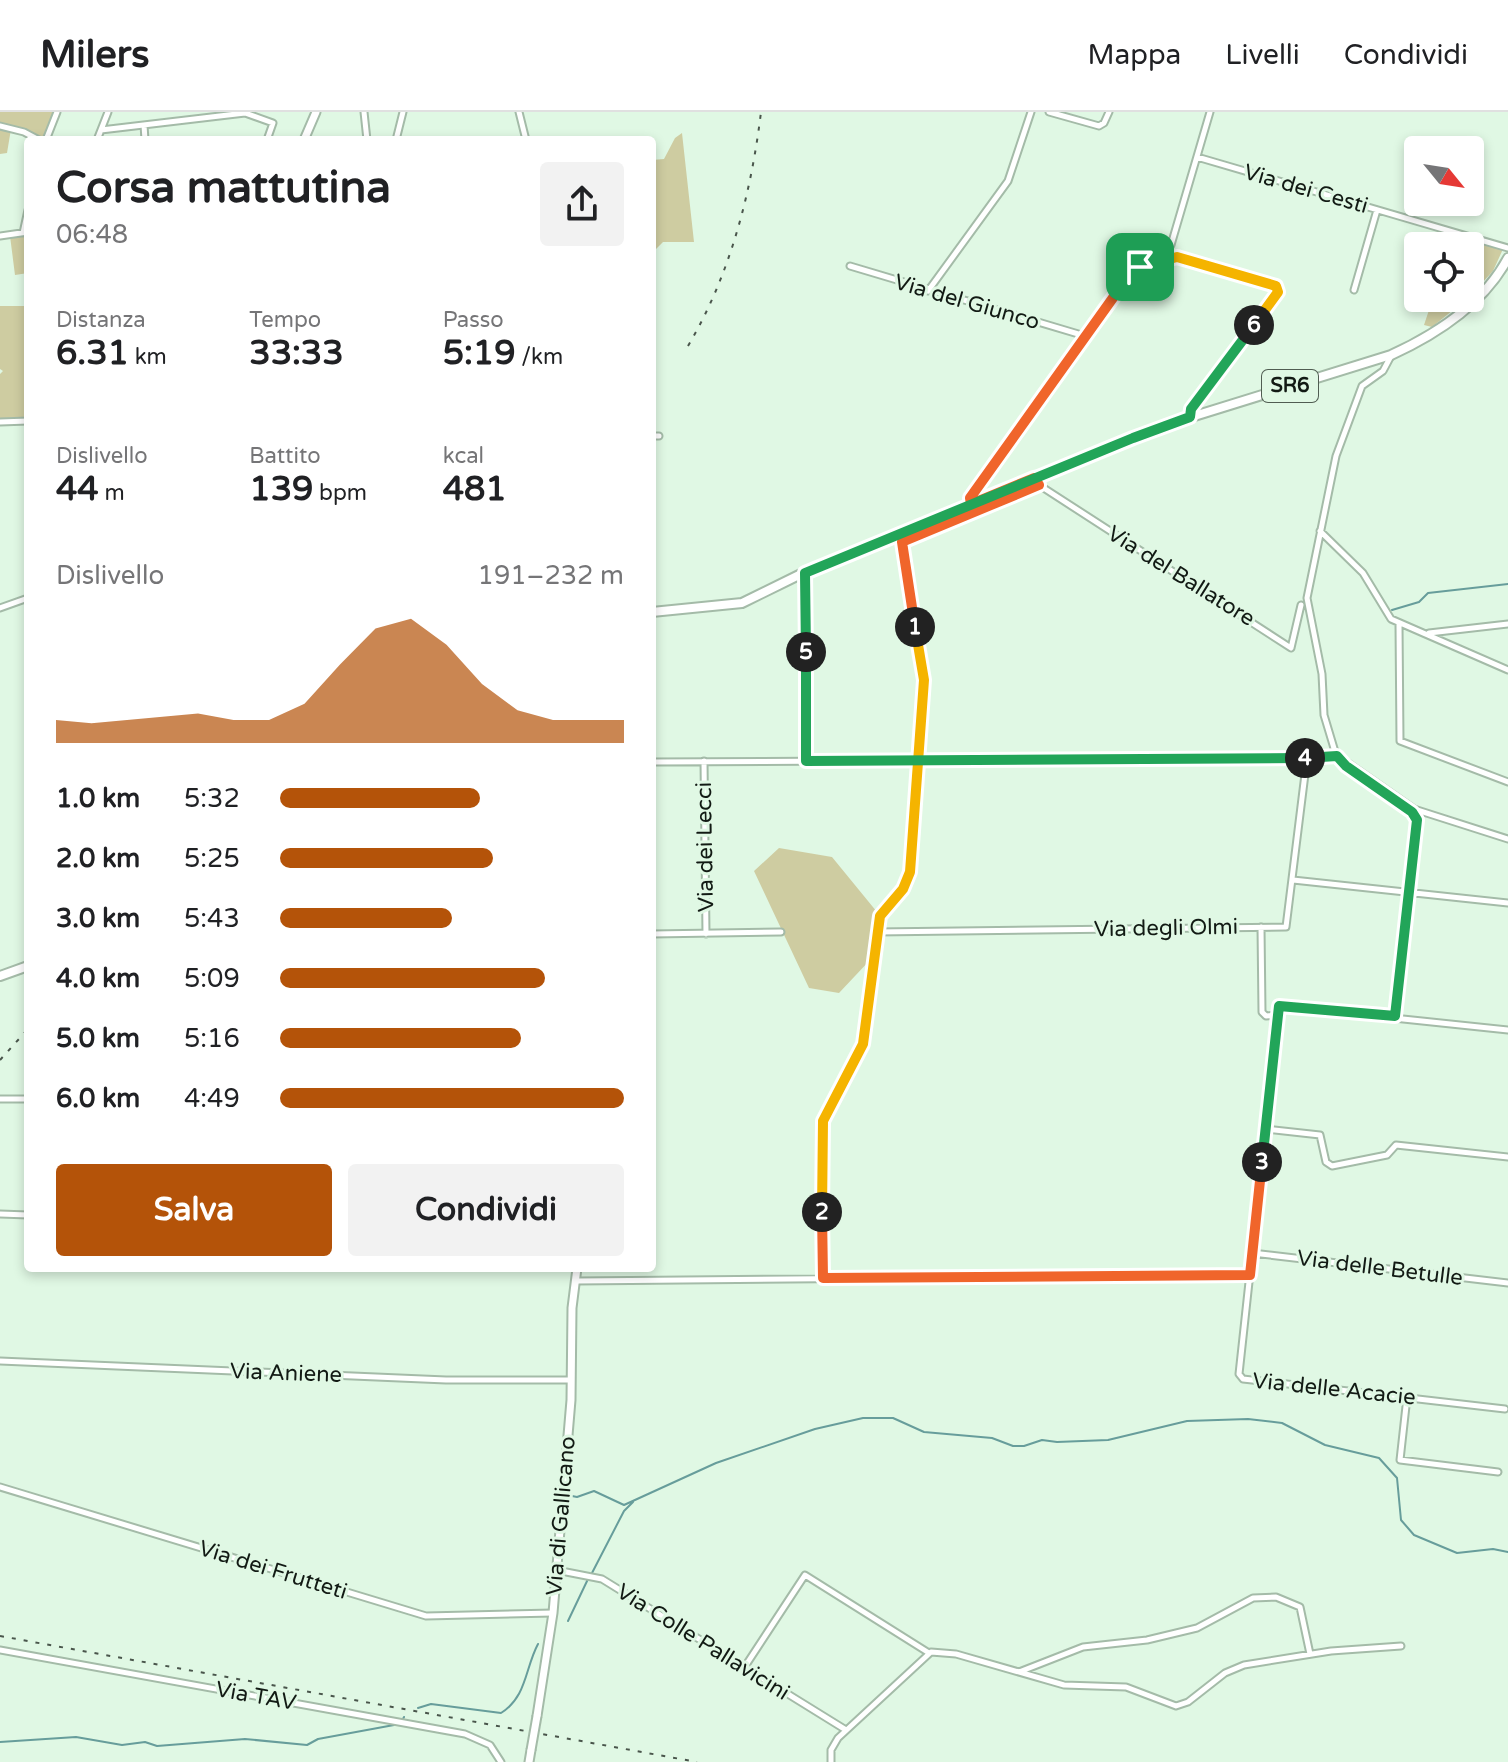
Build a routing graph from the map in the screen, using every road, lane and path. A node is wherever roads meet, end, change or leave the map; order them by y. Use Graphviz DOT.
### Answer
graph roads {
  1 [pos="57,112"];
  2 [pos="108,112"];
  3 [pos="316,112"];
  4 [pos="364,112"];
  5 [pos="403,112"];
  6 [pos="519,112"];
  7 [pos="1031,112"];
  8 [pos="1049,112"];
  9 [pos="1109,112"];
  10 [pos="1210,112"];
  11 [pos="243,113"];
  12 [pos="144,125"];
  13 [pos="0,126"];
  14 [pos="101,130"];
  15 [pos="366,131"];
  16 [pos="32,136"];
  17 [pos="48,136"];
  18 [pos="99,136"];
  19 [pos="145,136"];
  20 [pos="268,136"];
  21 [pos="306,136"];
  22 [pos="362,136"];
  23 [pos="367,136"];
  24 [pos="397,136"];
  25 [pos="525,136"];
  26 [pos="1197,157"];
  27 [pos="1377,210"];
  28 [pos="24,232"];
  29 [pos="0,236"];
  30 [pos="1508,248"];
  31 [pos="1508,258"];
  32 [pos="1138,265"];
  33 [pos="850,266"];
  34 [pos="1354,290"];
  35 [pos="928,291"];
  36 [pos="1085,336"];
  37 [pos="1391,355"];
  38 [pos="1190,417"];
  39 [pos="24,421"];
  40 [pos="0,422"];
  41 [pos="1036,481"];
  42 [pos="971,504"];
  43 [pos="1320,530"];
  44 [pos="805,573"];
  45 [pos="24,599"];
  46 [pos="1301,605"];
  47 [pos="0,608"];
  48 [pos="656,612"];
  49 [pos="1399,624"];
  50 [pos="1508,624"];
  51 [pos="1427,633"];
  52 [pos="1508,670"];
  53 [pos="1337,756"];
  54 [pos="1307,758"];
  55 [pos="919,760"];
  56 [pos="704,761"];
  57 [pos="806,761"];
  58 [pos="656,762"];
  59 [pos="1508,782"];
  60 [pos="1508,839"];
  61 [pos="1293,880"];
  62 [pos="1408,892"];
  63 [pos="1508,903"];
  64 [pos="1261,927"];
  65 [pos="781,932"];
  66 [pos="876,932"];
  67 [pos="656,934"];
  68 [pos="706,934"];
  69 [pos="24,967"];
  70 [pos="0,976"];
  71 [pos="1277,1015"];
  72 [pos="1395,1016"];
  73 [pos="1508,1030"];
  74 [pos="0,1099"];
  75 [pos="24,1099"];
  76 [pos="1266,1129"];
  77 [pos="1508,1157"];
  78 [pos="0,1214"];
  79 [pos="24,1215"];
  80 [pos="1252,1253"];
  81 [pos="576,1272"];
  82 [pos="1250,1275"];
  83 [pos="823,1278"];
  84 [pos="575,1281"];
  85 [pos="1508,1283"];
  86 [pos="0,1361"];
  87 [pos="571,1380"];
  88 [pos="1407,1397"];
  89 [pos="1505,1409"];
  90 [pos="1498,1472"];
  91 [pos="0,1487"];
  92 [pos="555,1570"];
  93 [pos="553,1613"];
  94 [pos="1401,1646"];
  95 [pos="0,1650"];
  96 [pos="929,1653"];
  97 [pos="1310,1654"];
  98 [pos="744,1668"];
  99 [pos="1018,1672"];
  100 [pos="846,1730"];
  101 [pos="501,1762"];
  102 [pos="529,1762"];
  103 [pos="831,1762"];
  1 -- 17 [label="street"];
  2 -- 14 [label="street"];
  3 -- 21 [label="street"];
  4 -- 15 [label="street"];
  5 -- 24 [label="street"];
  6 -- 25 [label="street"];
  7 -- 35 [label="street"];
  8 -- 9 [label="street"];
  10 -- 26 [label="street"];
  11 -- 12 [label="street"];
  11 -- 20 [label="street"];
  12 -- 14 [label="street"];
  12 -- 19 [label="street"];
  13 -- 16 [label="street"];
  14 -- 18 [label="street"];
  15 -- 22 [label="street"];
  15 -- 23 [label="street"];
  26 -- 27 [label="street, Via dei Cesti"];
  26 -- 32 [label="street"];
  27 -- 30 [label="street, Via dei Cesti"];
  27 -- 34 [label="street"];
  28 -- 29 [label="street"];
  31 -- 37 [label="main road, SR6"];
  32 -- 36 [label="street"];
  32 -- 38 [label="street"];
  33 -- 35 [label="street, Via del Giunco"];
  35 -- 36 [label="street, Via del Giunco"];
  36 -- 42 [label="street"];
  37 -- 38 [label="main road, SR6"];
  37 -- 43 [label="street"];
  38 -- 41 [label="main road, SR6"];
  39 -- 40 [label="street"];
  41 -- 42 [label="main road, SR6"];
  41 -- 46 [label="street, Via del Ballatore"];
  41 -- 55 [label="street"];
  42 -- 44 [label="main road, SR6"];
  43 -- 49 [label="street"];
  43 -- 53 [label="street"];
  44 -- 48 [label="main road, SR6"];
  44 -- 57 [label="street"];
  45 -- 47 [label="street"];
  49 -- 51 [label="street"];
  49 -- 59 [label="street"];
  50 -- 51 [label="street"];
  51 -- 52 [label="street"];
  53 -- 54 [label="street"];
  53 -- 60 [label="street"];
  53 -- 62 [label="street"];
  54 -- 55 [label="street"];
  54 -- 61 [label="street, Via degli Olmi"];
  55 -- 57 [label="street"];
  55 -- 66 [label="street"];
  56 -- 57 [label="street"];
  56 -- 58 [label="street"];
  56 -- 68 [label="street, Via dei Lecci"];
  61 -- 62 [label="street"];
  61 -- 64 [label="street, Via degli Olmi"];
  62 -- 63 [label="street"];
  62 -- 72 [label="street"];
  64 -- 66 [label="street, Via degli Olmi"];
  64 -- 71 [label="street"];
  65 -- 68 [label="street"];
  66 -- 83 [label="street"];
  67 -- 68 [label="street"];
  69 -- 70 [label="main road"];
  71 -- 72 [label="street"];
  71 -- 76 [label="street, Via delle Acacie"];
  72 -- 73 [label="street"];
  74 -- 75 [label="street"];
  76 -- 77 [label="street"];
  76 -- 80 [label="street, Via delle Acacie"];
  78 -- 79 [label="street"];
  80 -- 82 [label="street, Via delle Acacie"];
  80 -- 85 [label="street, Via delle Betulle"];
  81 -- 84 [label="street, Via di Gallicano"];
  82 -- 83 [label="street"];
  82 -- 88 [label="street, Via delle Acacie"];
  83 -- 84 [label="street"];
  84 -- 87 [label="street, Via di Gallicano"];
  86 -- 87 [label="street, Via Aniene"];
  87 -- 92 [label="street, Via di Gallicano"];
  88 -- 89 [label="street, Via delle Acacie"];
  88 -- 90 [label="street"];
  91 -- 93 [label="street, Via dei Frutteti"];
  92 -- 93 [label="street, Via di Gallicano"];
  92 -- 98 [label="street, Via Colle Pallavicini"];
  93 -- 102 [label="street, Via di Gallicano, bridge"];
  94 -- 97 [label="street"];
  95 -- 101 [label="street, Via TAV"];
  96 -- 98 [label="street"];
  96 -- 99 [label="street"];
  96 -- 100 [label="street"];
  97 -- 99 [label="street"];
  97 -- 99 [label="street"];
  98 -- 100 [label="street, Via Colle Pallavicini"];
  100 -- 103 [label="street"];
}
